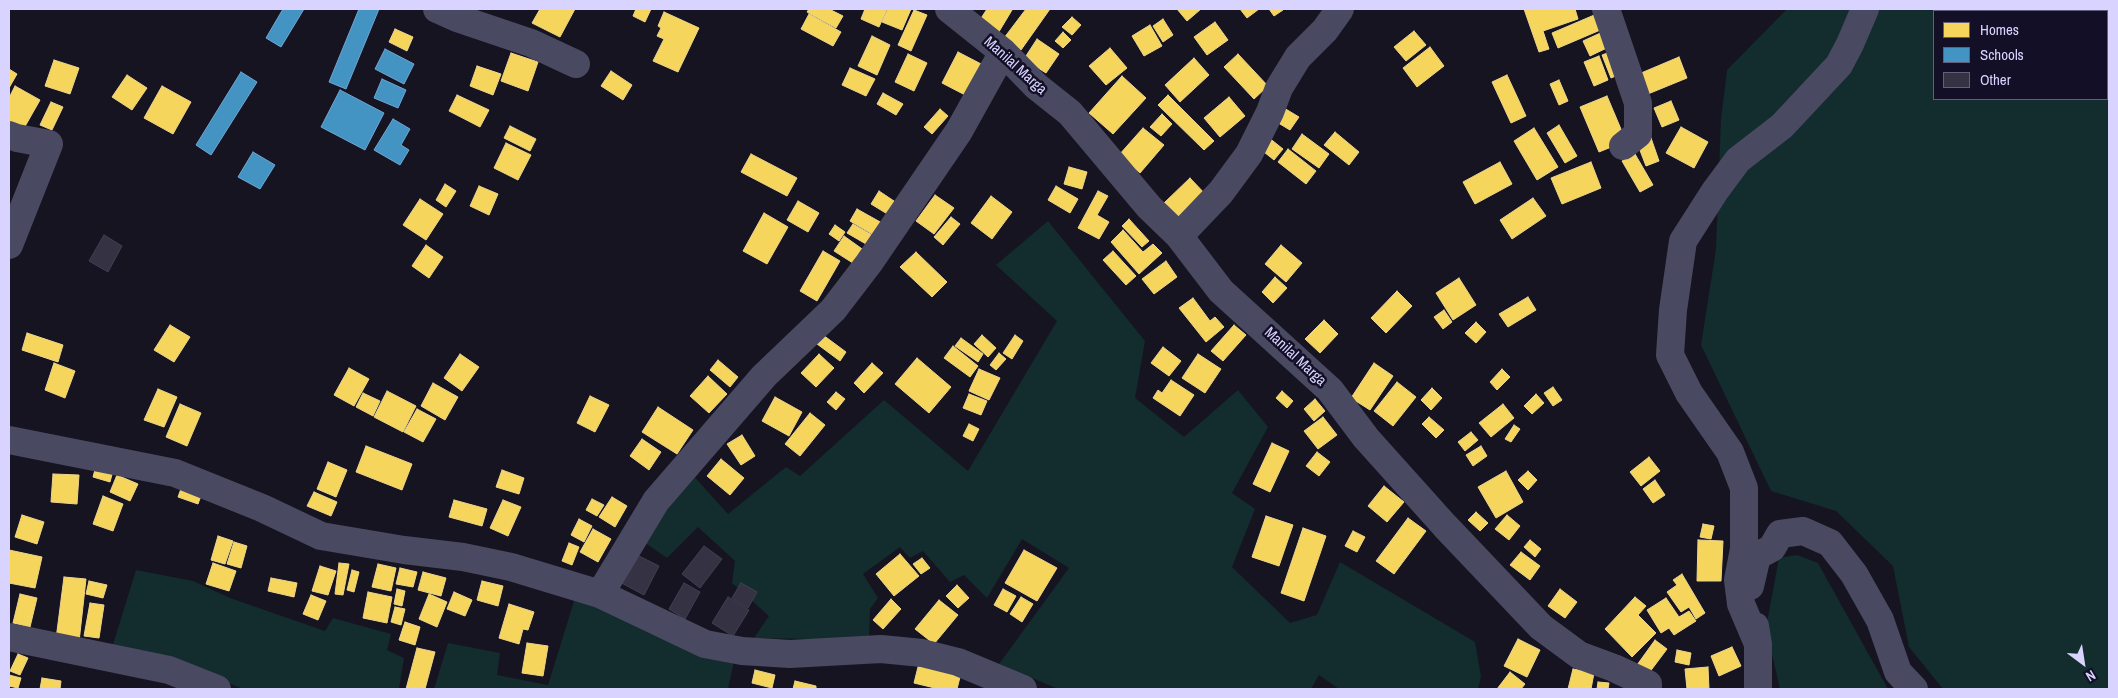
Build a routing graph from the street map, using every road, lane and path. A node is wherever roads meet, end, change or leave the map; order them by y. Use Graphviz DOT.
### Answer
graph roads {
  1 [pos="437,9"];
  2 [pos="949,9"];
  3 [pos="1340,9"];
  4 [pos="1606,9"];
  5 [pos="1865,9"];
  6 [pos="1002,52"];
  7 [pos="576,64"];
  8 [pos="9,135"];
  9 [pos="1623,146"];
  10 [pos="1179,236"];
  11 [pos="9,245"];
  12 [pos="9,440"];
  13 [pos="600,594"];
  14 [pos="9,637"];
  15 [pos="1758,644"];
  16 [pos="217,689"];
  17 [pos="1023,689"];
  18 [pos="1648,689"];
  19 [pos="1758,689"];
  20 [pos="1914,689"];
  1 -- 7 [label="street"];
  2 -- 6 [label="street, Manilal Marga"];
  3 -- 10 [label="street"];
  4 -- 9 [label="street"];
  5 -- 15 [label="street"];
  6 -- 10 [label="street, Manilal Marga"];
  6 -- 13 [label="street"];
  8 -- 11 [label="street"];
  10 -- 18 [label="street, Manilal Marga"];
  12 -- 13 [label="street"];
  13 -- 17 [label="street"];
  14 -- 16 [label="street"];
  15 -- 19 [label="street"];
  15 -- 20 [label="street"];
}
